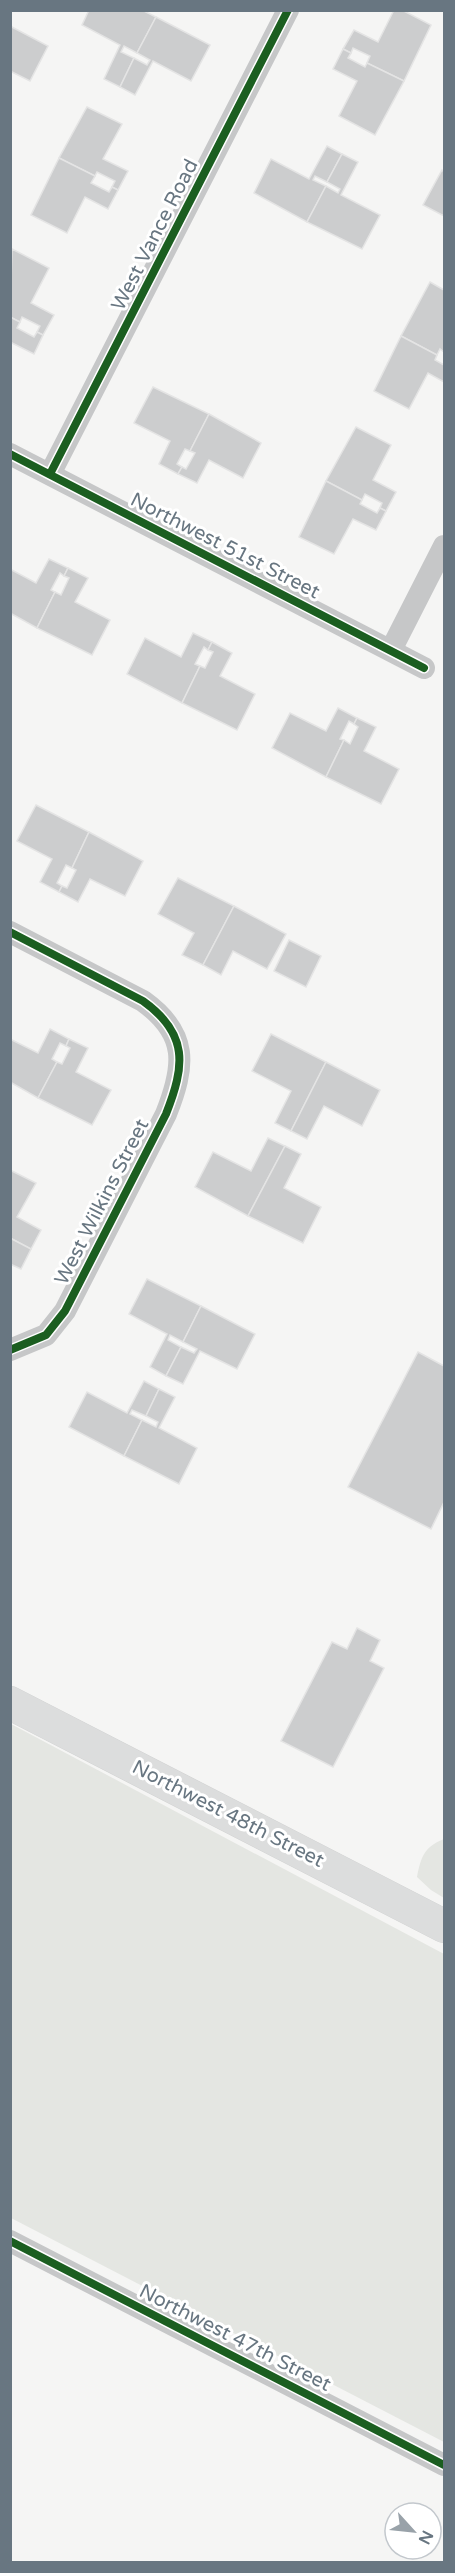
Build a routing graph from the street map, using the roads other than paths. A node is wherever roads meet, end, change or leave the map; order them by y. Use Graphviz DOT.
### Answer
graph roads {
  1 [pos="288,10"];
  2 [pos="10,454"];
  3 [pos="50,474"];
  4 [pos="444,546"];
  5 [pos="391,650"];
  6 [pos="424,668"];
  7 [pos="10,932"];
  8 [pos="12,1350"];
  9 [pos="10,1702"];
  10 [pos="444,1926"];
  11 [pos="10,2241"];
  12 [pos="444,2465"];
  1 -- 3 [label="street, West Vance Road"];
  2 -- 3 [label="street, Northwest 51st Street"];
  3 -- 5 [label="street, Northwest 51st Street"];
  4 -- 5 [label="street"];
  5 -- 6 [label="street, Northwest 51st Street"];
  7 -- 8 [label="street, West Wilkins Street"];
  9 -- 10 [label="main road, Northwest 48th Street"];
  11 -- 12 [label="street, Northwest 47th Street"];
}
